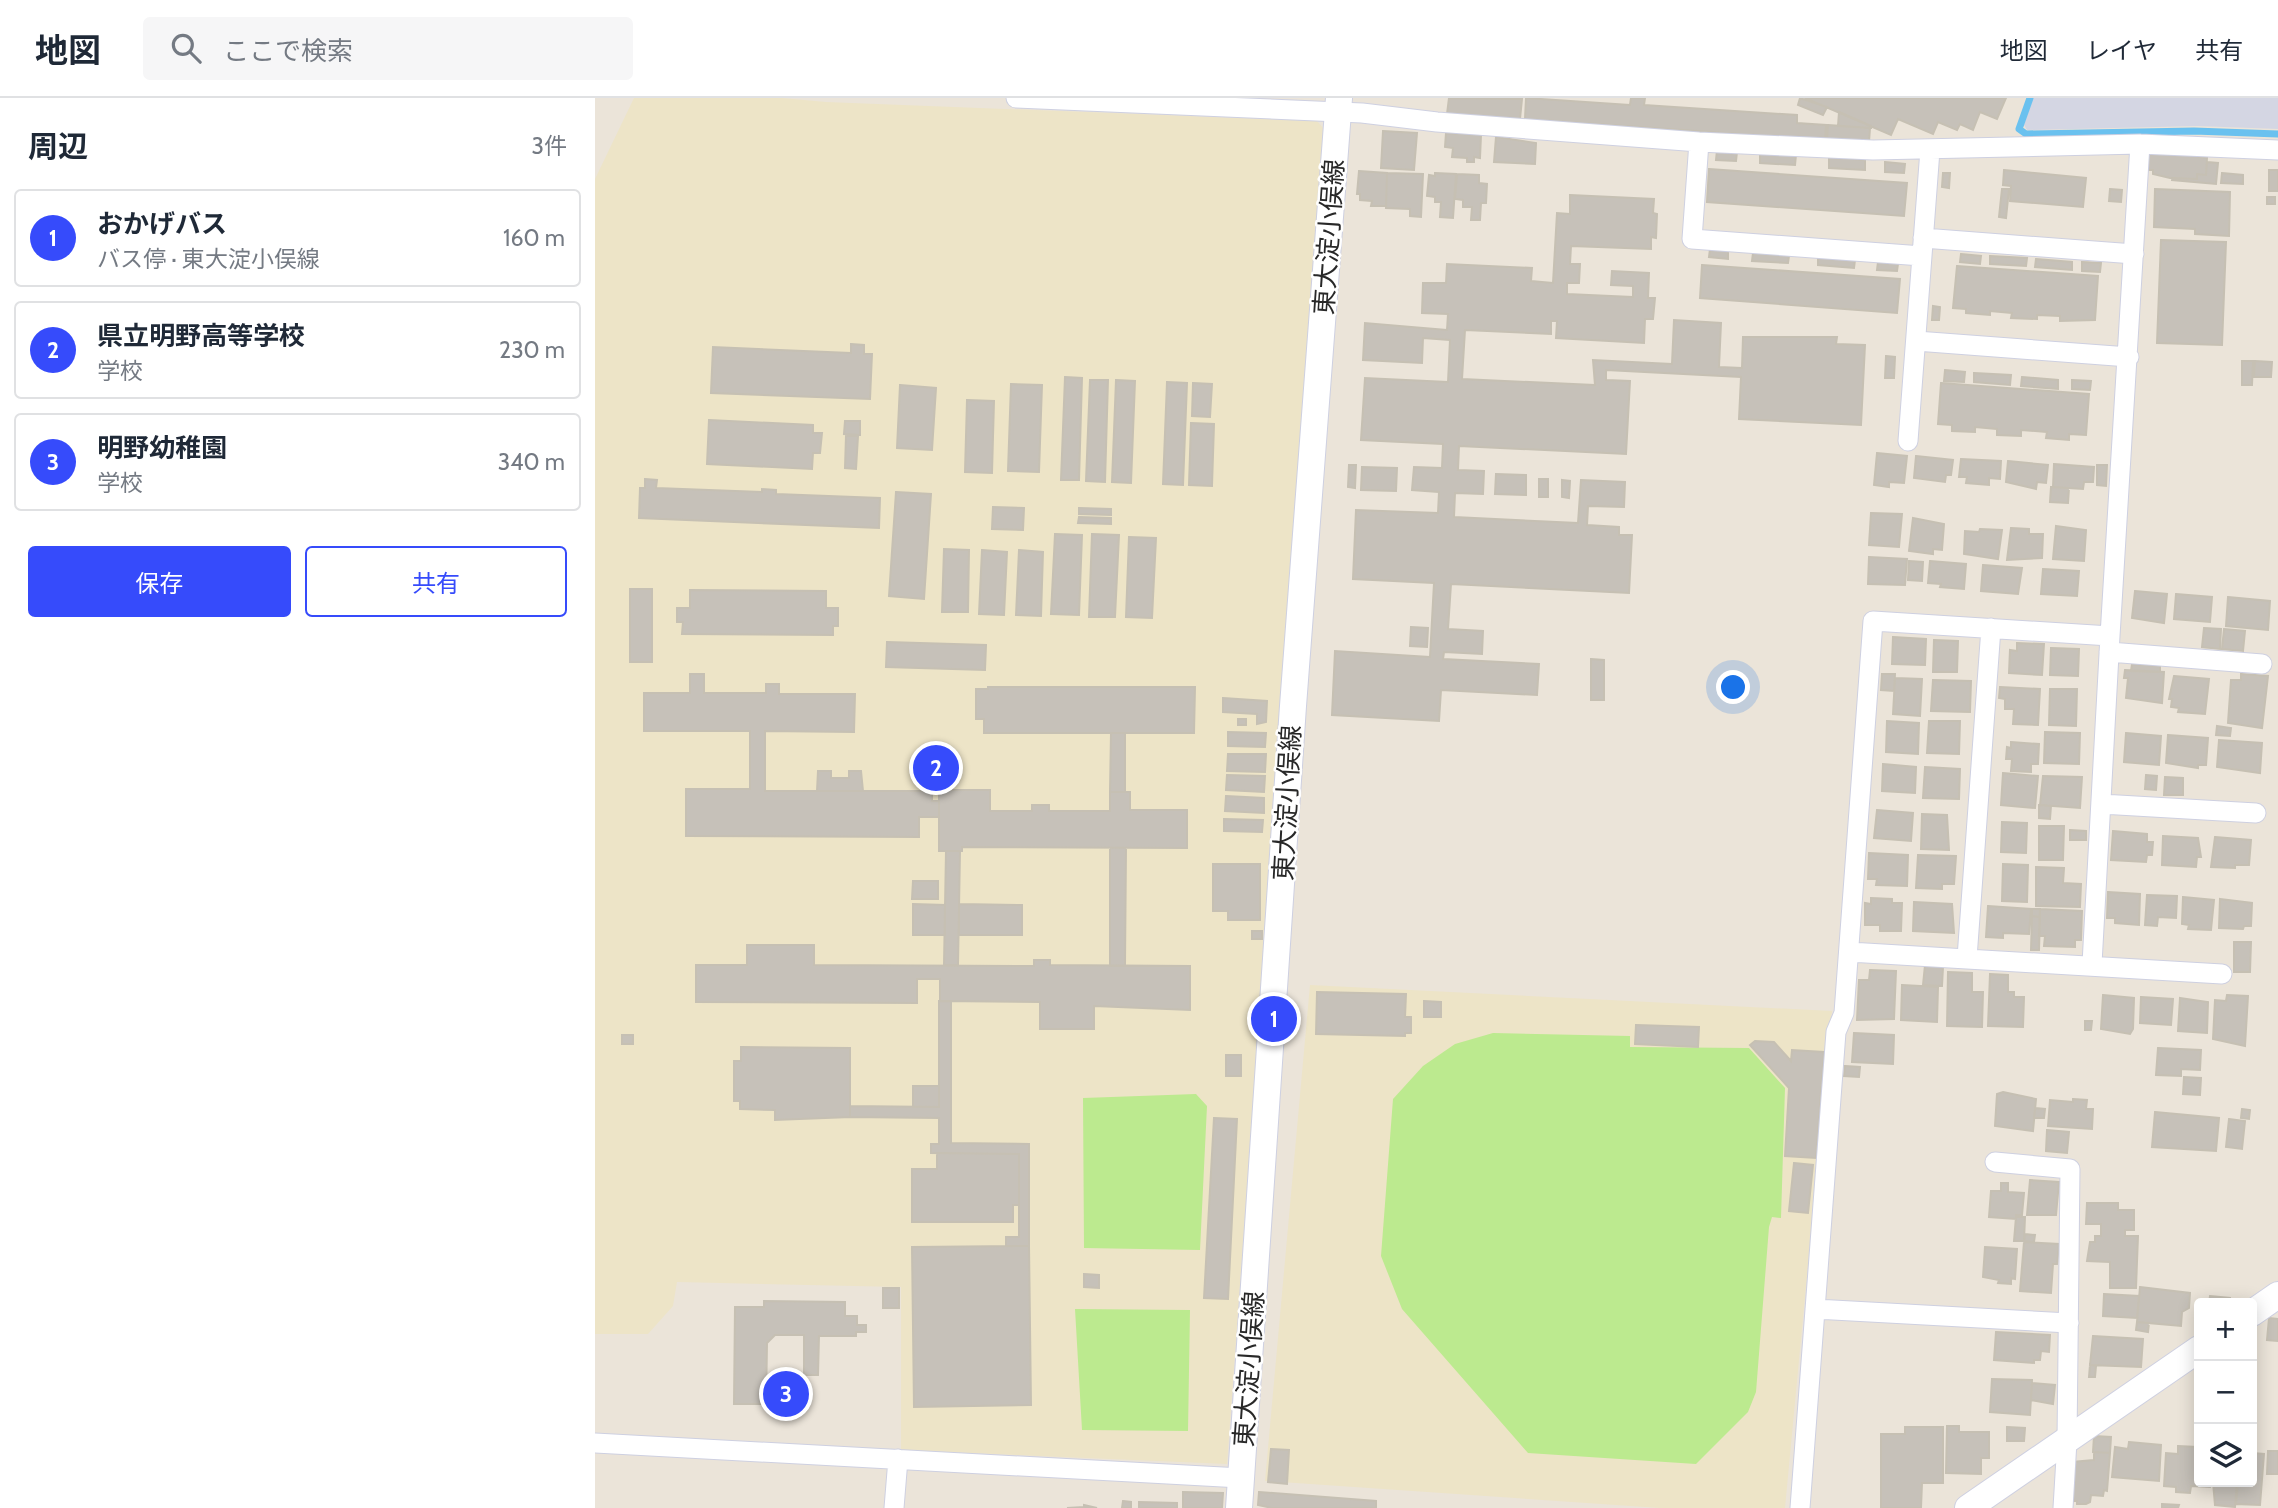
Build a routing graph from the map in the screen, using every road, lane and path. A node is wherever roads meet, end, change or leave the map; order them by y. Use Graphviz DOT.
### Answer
graph roads {
  1 [pos="1016,98"];
  2 [pos="1230,103"];
  3 [pos="1339,105"];
  4 [pos="1699,142"];
  5 [pos="2140,144"];
  6 [pos="1930,150"];
  7 [pos="2278,150"];
  8 [pos="1923,247"];
  9 [pos="2134,254"];
  10 [pos="1916,341"];
  11 [pos="2129,357"];
  12 [pos="1908,441"];
  13 [pos="1991,628"];
  14 [pos="2110,644"];
  15 [pos="2262,664"];
  16 [pos="2101,804"];
  17 [pos="2256,813"];
  18 [pos="1849,952"];
  19 [pos="1967,958"];
  20 [pos="2092,964"];
  21 [pos="2222,974"];
  22 [pos="1996,1162"];
  23 [pos="2278,1295"];
  24 [pos="1815,1309"];
  25 [pos="2257,1310"];
  26 [pos="2069,1323"];
  27 [pos="2194,1352"];
  28 [pos="2067,1441"];
  29 [pos="595,1443"];
  30 [pos="898,1459"];
  31 [pos="1241,1478"];
  32 [pos="894,1508"];
  33 [pos="1239,1508"];
  34 [pos="1800,1508"];
  35 [pos="1968,1508"];
  36 [pos="2063,1508"];
  1 -- 2 [label="street"];
  2 -- 3 [label="street"];
  3 -- 4 [label="street"];
  3 -- 31 [label="main road, 東大淀小俣線"];
  4 -- 6 [label="street"];
  4 -- 8 [label="street"];
  5 -- 6 [label="street"];
  5 -- 7 [label="street"];
  5 -- 9 [label="street"];
  6 -- 8 [label="street"];
  8 -- 9 [label="street"];
  8 -- 10 [label="street"];
  9 -- 11 [label="street"];
  10 -- 11 [label="street"];
  10 -- 12 [label="street"];
  11 -- 14 [label="street"];
  13 -- 14 [label="street"];
  13 -- 18 [label="street"];
  13 -- 19 [label="street"];
  14 -- 15 [label="street"];
  14 -- 16 [label="street"];
  16 -- 17 [label="street"];
  16 -- 20 [label="street"];
  18 -- 19 [label="street"];
  18 -- 24 [label="street"];
  19 -- 20 [label="street"];
  20 -- 21 [label="street"];
  22 -- 26 [label="street"];
  23 -- 25 [label="main road"];
  24 -- 26 [label="street"];
  24 -- 34 [label="street"];
  26 -- 28 [label="street"];
  27 -- 28 [label="main road"];
  28 -- 35 [label="main road"];
  28 -- 36 [label="street"];
  29 -- 30 [label="street"];
  30 -- 31 [label="street"];
  30 -- 32 [label="street"];
  31 -- 33 [label="main road, 東大淀小俣線"];
}
